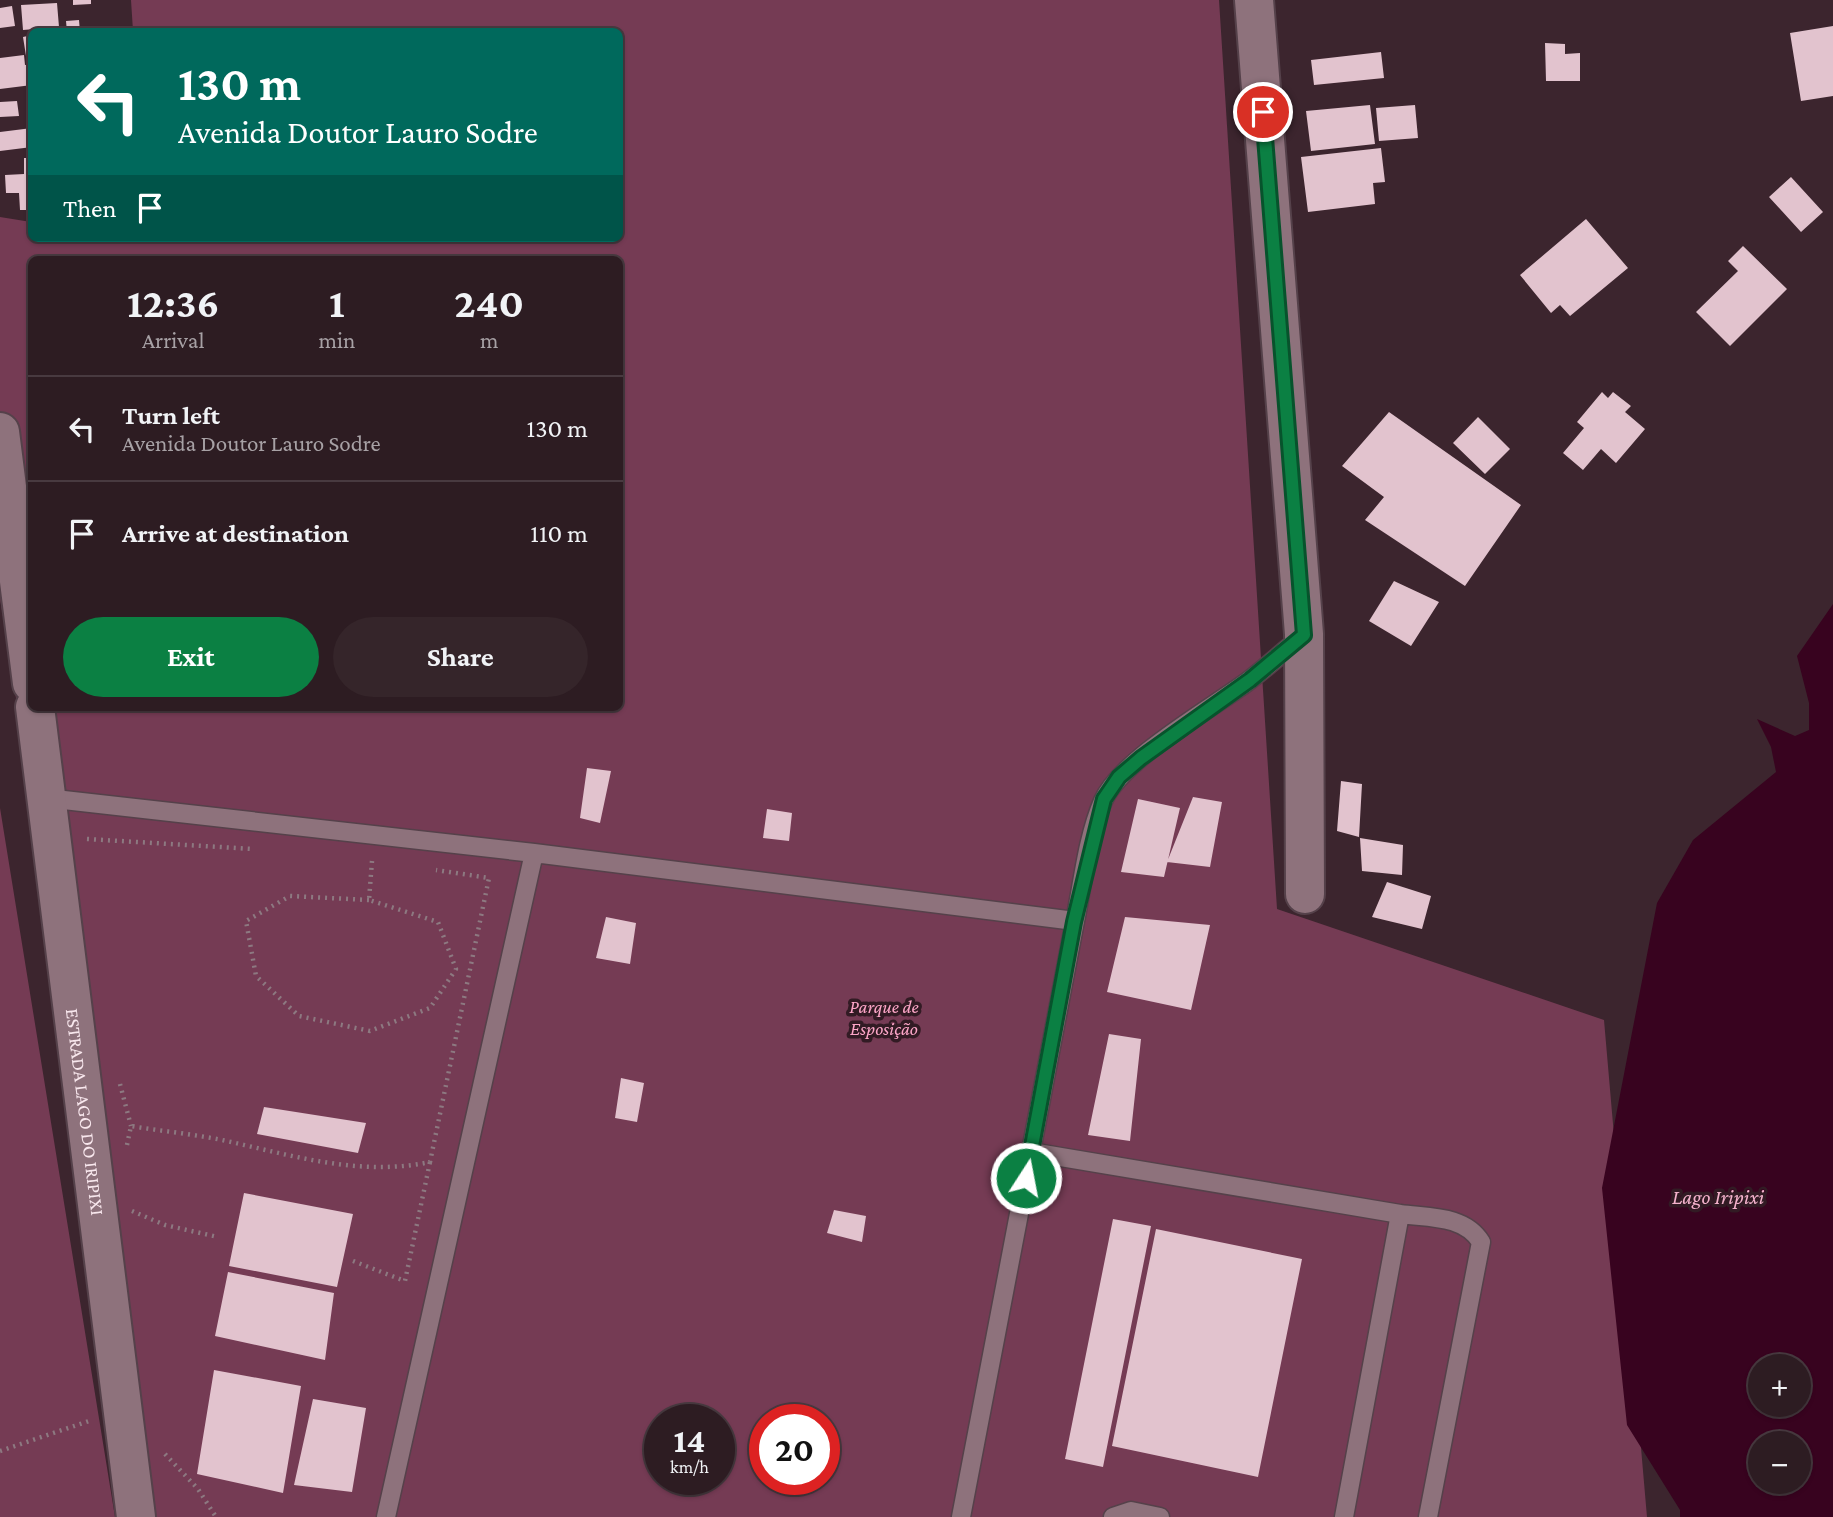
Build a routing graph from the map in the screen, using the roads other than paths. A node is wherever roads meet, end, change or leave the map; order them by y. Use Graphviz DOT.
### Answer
graph roads {
  1 [pos="1254,0"];
  2 [pos="0,432"];
  3 [pos="1304,635"];
  4 [pos="28,652"];
  5 [pos="35,711"];
  6 [pos="46,798"];
  7 [pos="534,853"];
  8 [pos="1305,894"];
  9 [pos="1074,922"];
  10 [pos="1031,1152"];
  11 [pos="1401,1214"];
  12 [pos="136,1517"];
  13 [pos="386,1517"];
  14 [pos="961,1517"];
  15 [pos="1113,1517"];
  16 [pos="1160,1517"];
  17 [pos="1344,1517"];
  18 [pos="1427,1517"];
  1 -- 3 [label="street"];
  2 -- 4 [label="street"];
  3 -- 8 [label="street"];
  3 -- 9 [label="lane"];
  5 -- 6 [label="street, ESTRADA LAGO DO IRIPIXI"];
  6 -- 7 [label="lane"];
  6 -- 12 [label="street, ESTRADA LAGO DO IRIPIXI"];
  7 -- 9 [label="lane"];
  7 -- 13 [label="lane"];
  9 -- 10 [label="lane"];
  10 -- 11 [label="lane"];
  10 -- 14 [label="lane"];
  11 -- 17 [label="lane"];
  11 -- 18 [label="lane"];
  15 -- 16 [label="lane"];
}
